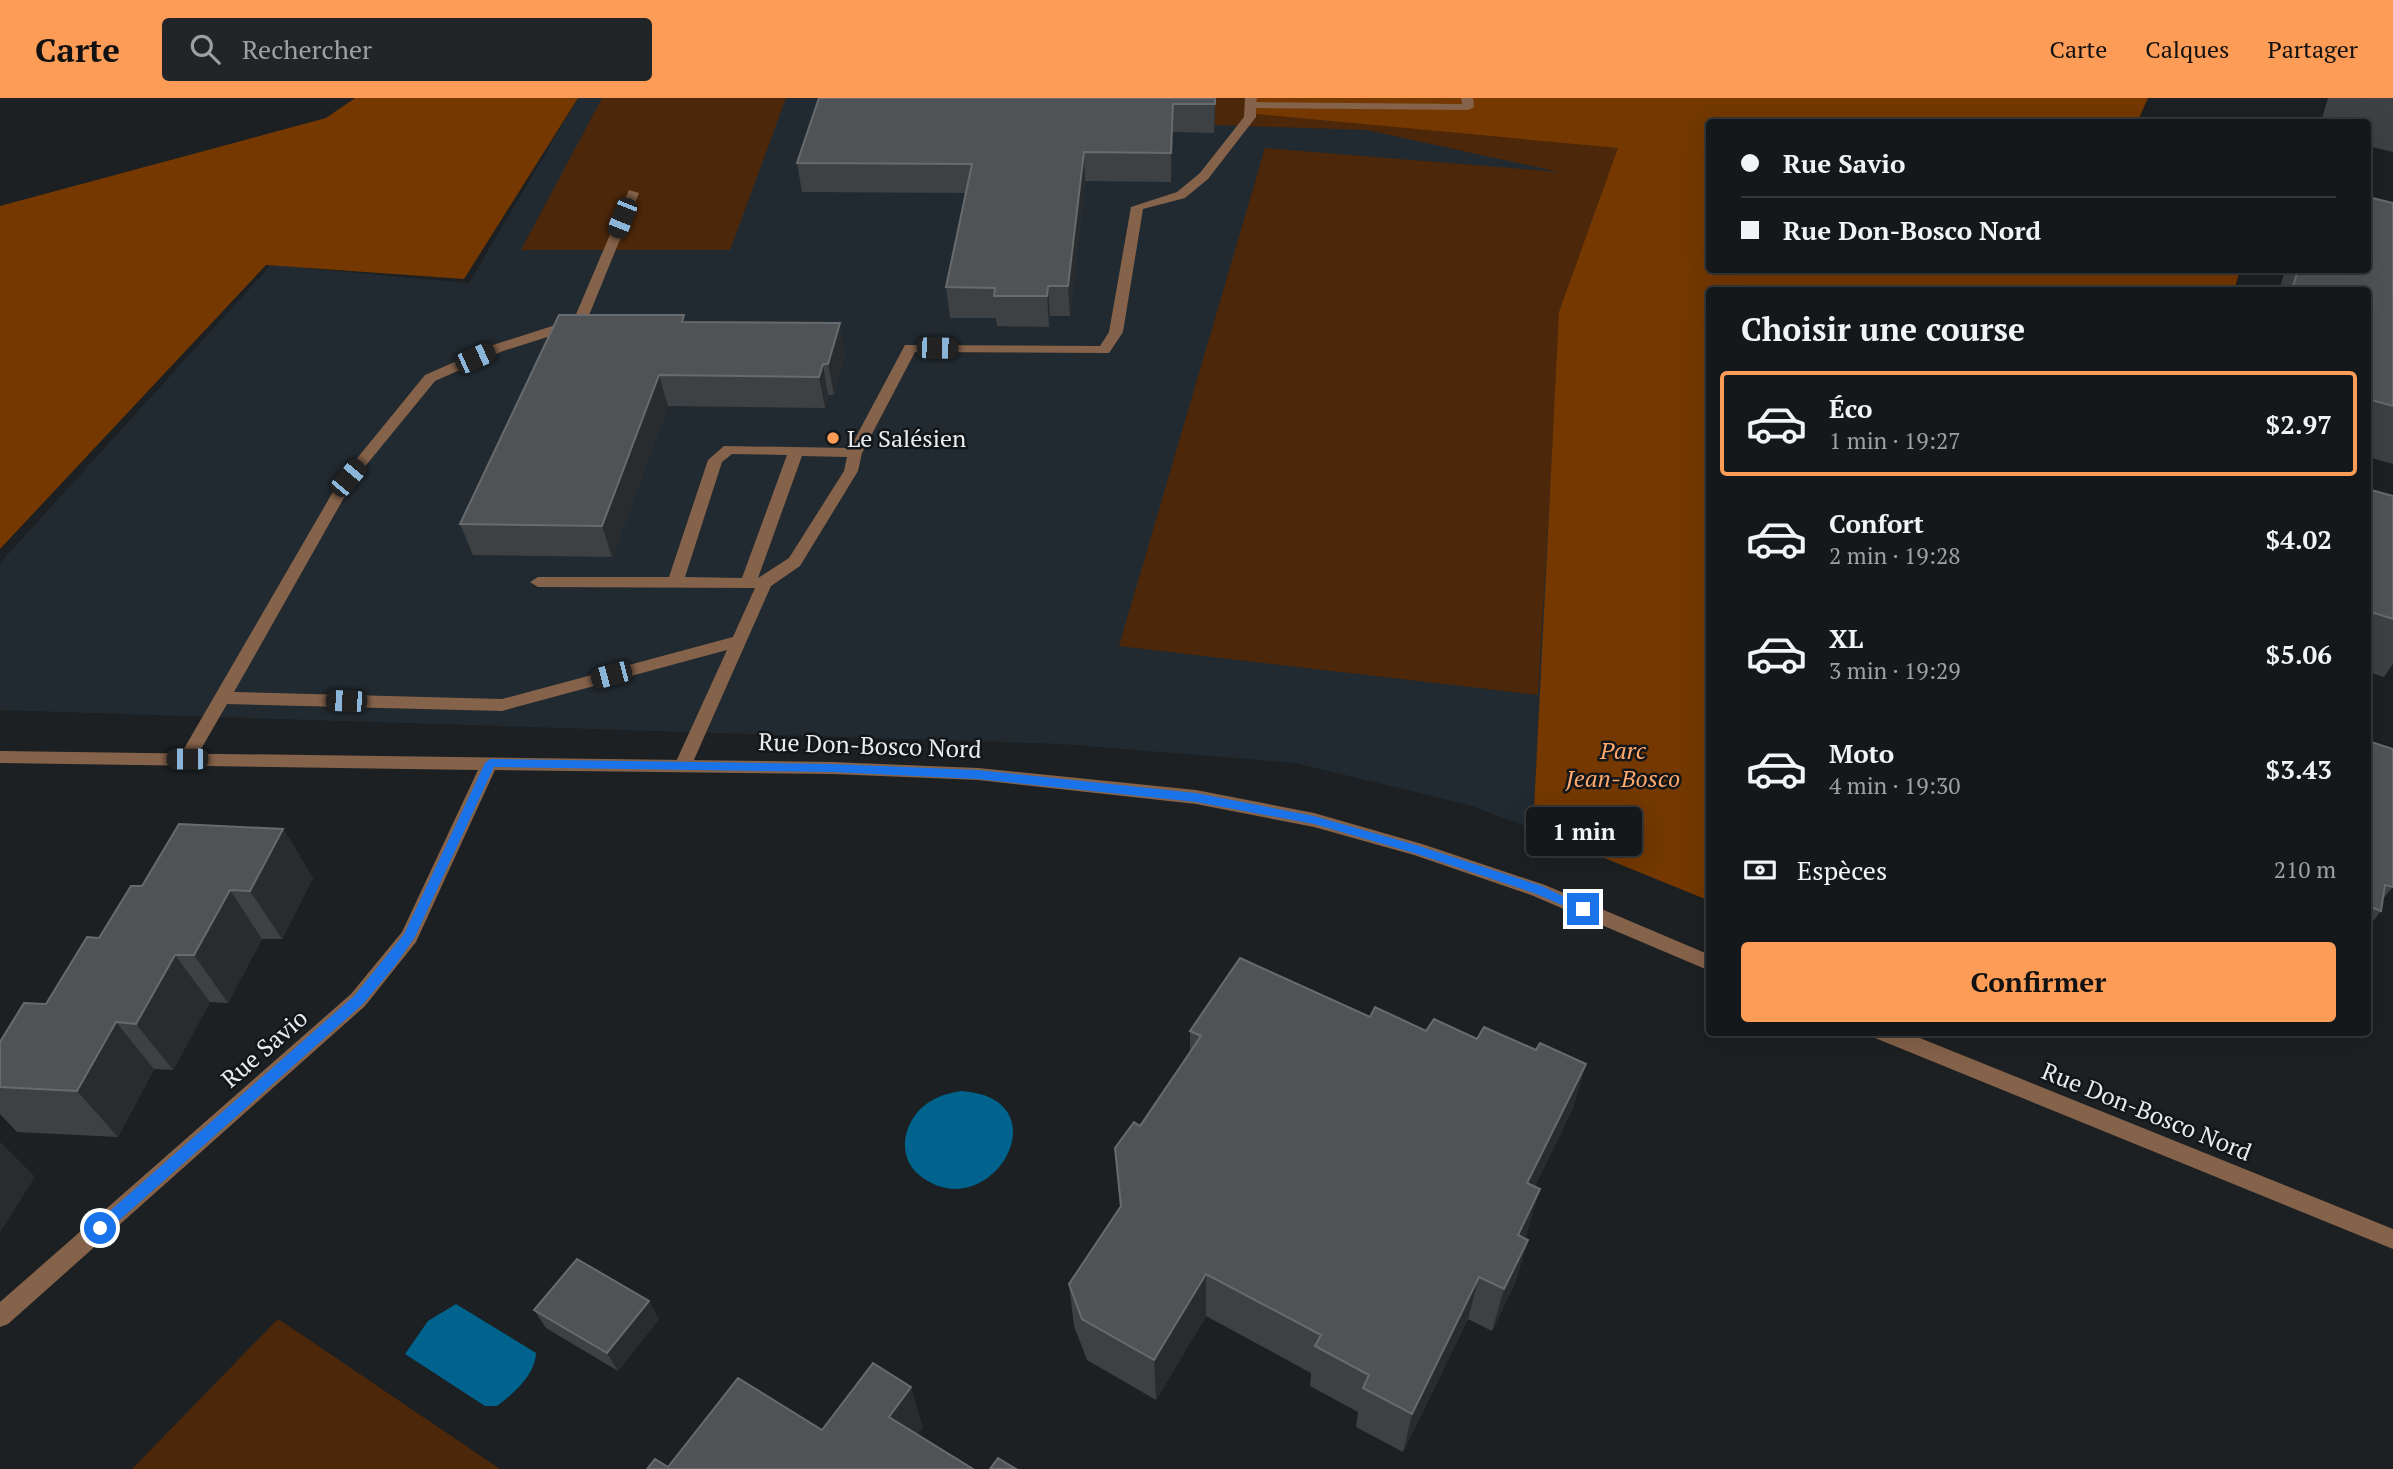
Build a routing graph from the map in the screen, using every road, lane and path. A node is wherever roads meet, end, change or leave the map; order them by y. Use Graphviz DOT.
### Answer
graph roads {
  1 [pos="1467,98"];
  2 [pos="1251,101"];
  3 [pos="633,193"];
  4 [pos="796,451"];
  5 [pos="855,453"];
  6 [pos="676,581"];
  7 [pos="538,582"];
  8 [pos="757,583"];
  9 [pos="739,641"];
  10 [pos="222,698"];
  11 [pos="0,757"];
  12 [pos="187,759"];
  13 [pos="490,763"];
  14 [pos="684,766"];
  15 [pos="1706,961"];
  16 [pos="1892,1036"];
  17 [pos="2393,1239"];
  18 [pos="0,1316"];
  1 -- 2 [label="street"];
  2 -- 5 [label="street"];
  3 -- 10 [label="street"];
  4 -- 5 [label="street"];
  4 -- 6 [label="street"];
  4 -- 8 [label="street"];
  5 -- 8 [label="street"];
  6 -- 7 [label="street"];
  6 -- 8 [label="street"];
  8 -- 9 [label="street"];
  9 -- 10 [label="street"];
  9 -- 14 [label="street"];
  10 -- 12 [label="street"];
  11 -- 12 [label="street, Rue Don-Bosco Nord"];
  12 -- 13 [label="street, Rue Don-Bosco Nord"];
  13 -- 14 [label="street, Rue Don-Bosco Nord"];
  13 -- 18 [label="street, Rue Savio"];
  14 -- 15 [label="street, Rue Don-Bosco Nord"];
  16 -- 17 [label="street, Rue Don-Bosco Nord"];
}
